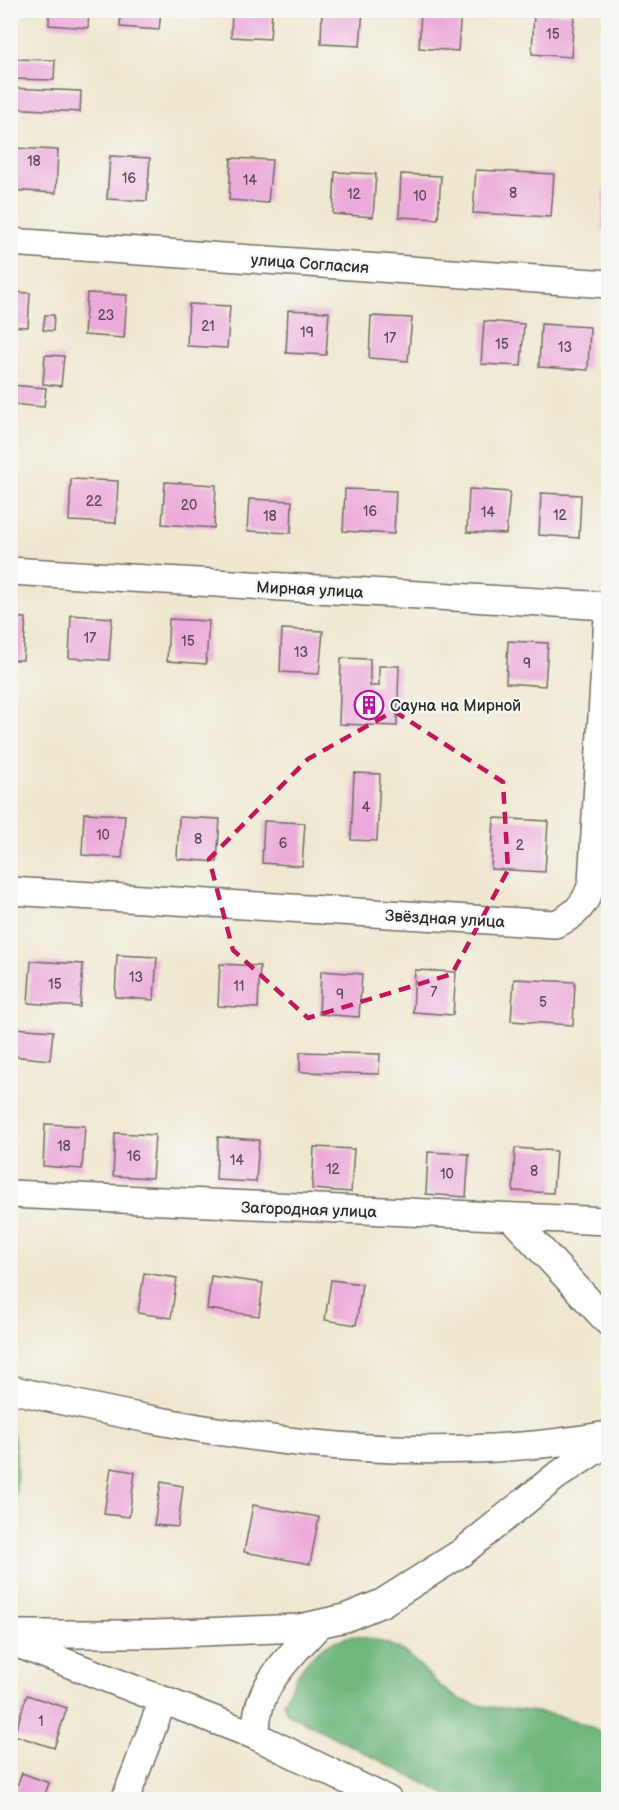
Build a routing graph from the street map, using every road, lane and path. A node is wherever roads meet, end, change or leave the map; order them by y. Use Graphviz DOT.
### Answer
graph roads {
  1 [pos="10,242"];
  2 [pos="609,284"];
  3 [pos="10,571"];
  4 [pos="609,606"];
  5 [pos="609,616"];
  6 [pos="10,891"];
  7 [pos="10,1194"];
  8 [pos="511,1217"];
  9 [pos="609,1221"];
  10 [pos="609,1322"];
  11 [pos="10,1389"];
  12 [pos="609,1435"];
  13 [pos="609,1442"];
  14 [pos="320,1624"];
  15 [pos="10,1634"];
  16 [pos="10,1641"];
  17 [pos="162,1700"];
  18 [pos="256,1736"];
  19 [pos="125,1800"];
  20 [pos="388,1800"];
  1 -- 2 [label="street, улица Согласия"];
  3 -- 4 [label="street, Мирная улица"];
  5 -- 6 [label="street, Звёздная улица"];
  7 -- 8 [label="street, Загородная улица"];
  8 -- 9 [label="street, Загородная улица"];
  8 -- 10 [label="street"];
  11 -- 12 [label="street"];
  13 -- 14 [label="street"];
  14 -- 15 [label="street"];
  14 -- 18 [label="street"];
  16 -- 17 [label="street"];
  17 -- 18 [label="street"];
  17 -- 19 [label="street"];
  18 -- 20 [label="street"];
}
